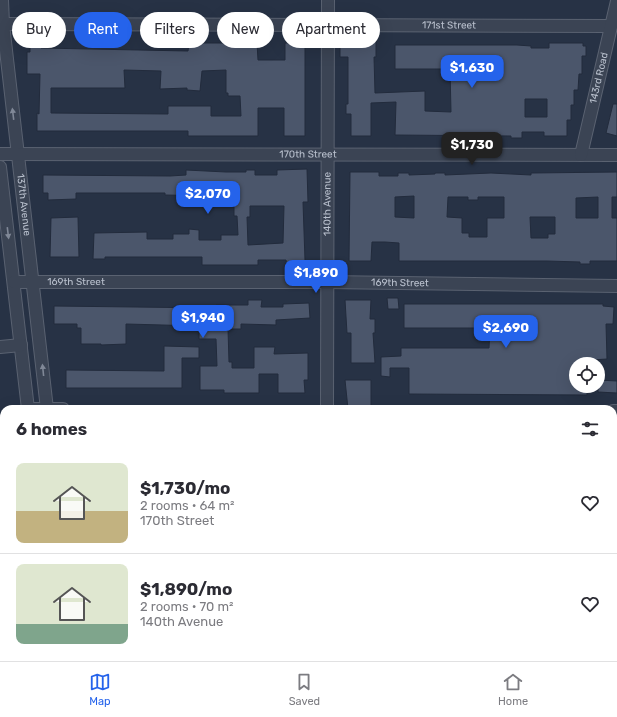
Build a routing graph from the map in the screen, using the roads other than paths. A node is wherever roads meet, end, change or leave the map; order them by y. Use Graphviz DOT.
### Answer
graph roads {
  1 [pos="2,0"];
  2 [pos="328,0"];
  3 [pos="617,1"];
  4 [pos="328,12"];
  5 [pos="1,24"];
  6 [pos="282,26"];
  7 [pos="380,26"];
  8 [pos="611,26"];
  9 [pos="328,48"];
  10 [pos="18,153"];
  11 [pos="0,154"];
  12 [pos="328,154"];
  13 [pos="581,155"];
  14 [pos="617,155"];
  15 [pos="0,167"];
  16 [pos="14,282"];
  17 [pos="33,282"];
  18 [pos="327,282"];
  19 [pos="617,286"];
  20 [pos="21,345"];
  21 [pos="0,347"];
  22 [pos="28,405"];
  23 [pos="47,405"];
  24 [pos="327,405"];
  1 -- 5 [label="street, 137th Avenue"];
  2 -- 4 [label="street, 140th Avenue"];
  3 -- 8 [label="street, 143rd Road"];
  5 -- 6 [label="street, 171st Street"];
  10 -- 5 [label="street, 137th Avenue, one-way"];
  7 -- 8 [label="street, 171st Street"];
  8 -- 13 [label="street, 143rd Road"];
  9 -- 12 [label="street, 140th Avenue"];
  10 -- 11 [label="street, 170th Street"];
  10 -- 12 [label="street, 170th Street"];
  10 -- 17 [label="street, 137th Avenue"];
  12 -- 13 [label="street, 170th Street"];
  12 -- 18 [label="street, 140th Avenue"];
  13 -- 14 [label="street, 170th Street"];
  15 -- 16 [label="street, 137th Avenue, one-way"];
  16 -- 17 [label="street, 169th Street"];
  16 -- 20 [label="street, 137th Avenue"];
  17 -- 18 [label="street, 169th Street"];
  23 -- 17 [label="street, 137th Avenue, one-way"];
  18 -- 19 [label="street, 169th Street"];
  18 -- 24 [label="street, 140th Avenue"];
  20 -- 21 [label="street"];
  20 -- 22 [label="street, 137th Avenue"];
}
